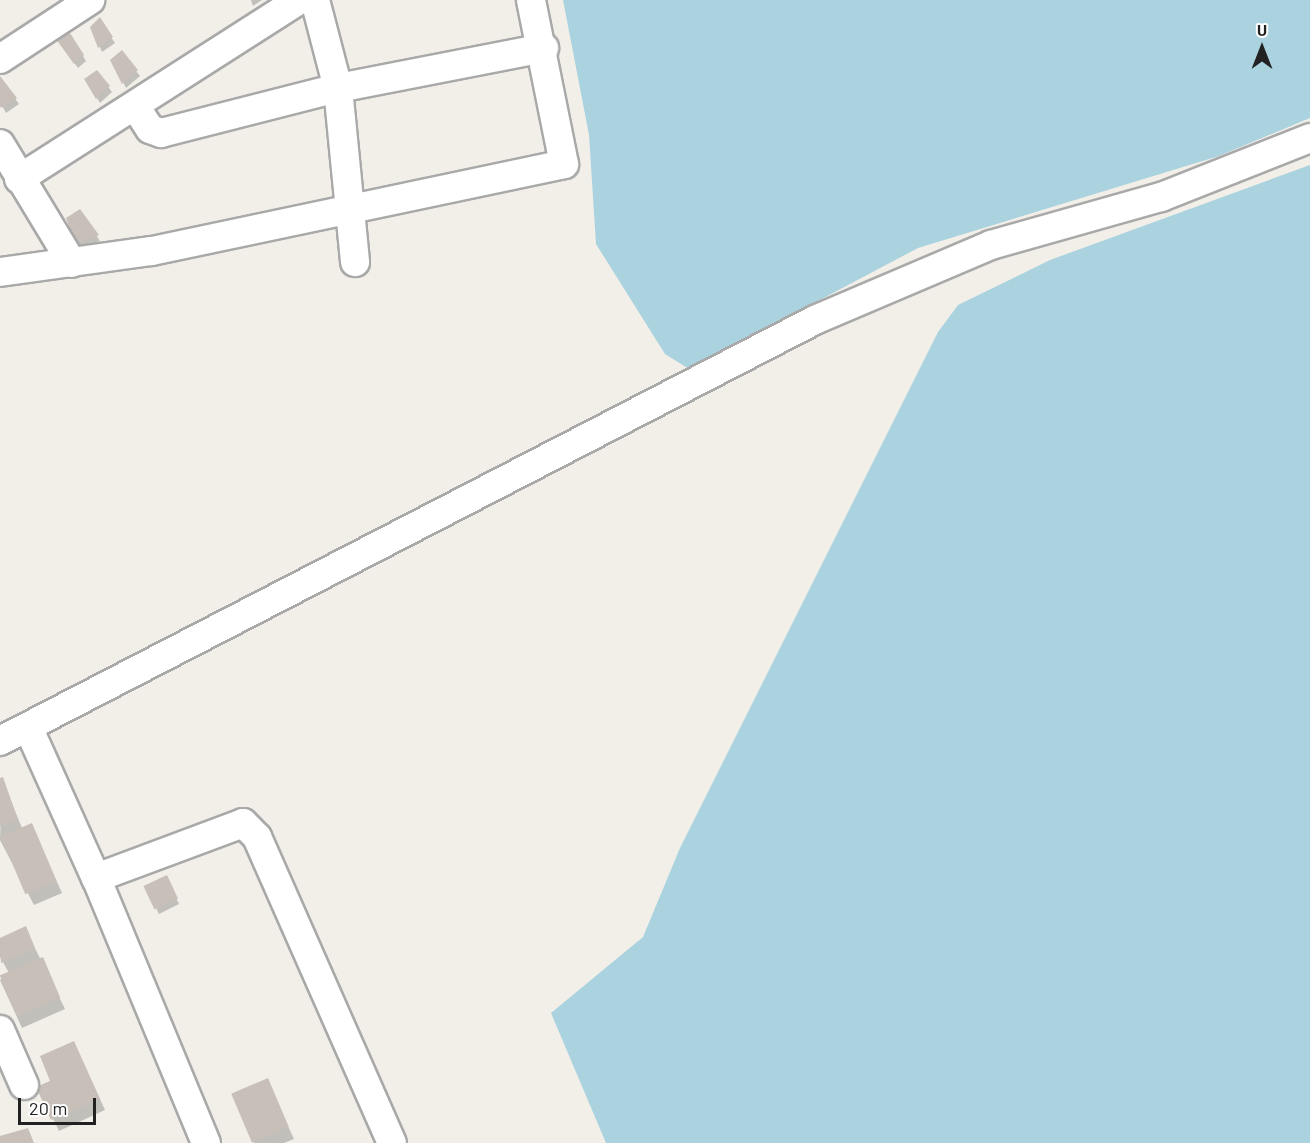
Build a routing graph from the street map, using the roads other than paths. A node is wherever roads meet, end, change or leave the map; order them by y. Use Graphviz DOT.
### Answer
graph roads {
  1 [pos="90,0"];
  2 [pos="299,0"];
  3 [pos="315,0"];
  4 [pos="531,0"];
  5 [pos="544,48"];
  6 [pos="0,59"];
  7 [pos="338,88"];
  8 [pos="135,106"];
  9 [pos="1310,138"];
  10 [pos="0,144"];
  11 [pos="19,179"];
  12 [pos="349,210"];
  13 [pos="355,262"];
  14 [pos="72,264"];
  15 [pos="0,272"];
  16 [pos="28,727"];
  17 [pos="0,741"];
  18 [pos="96,878"];
  19 [pos="0,1030"];
  20 [pos="24,1085"];
  21 [pos="206,1143"];
  22 [pos="392,1143"];
  1 -- 6 [label="street"];
  2 -- 8 [label="street"];
  3 -- 7 [label="street"];
  4 -- 5 [label="street"];
  5 -- 7 [label="street"];
  5 -- 12 [label="street"];
  7 -- 8 [label="street"];
  7 -- 12 [label="street"];
  8 -- 11 [label="street"];
  9 -- 16 [label="street"];
  10 -- 11 [label="street"];
  11 -- 14 [label="street"];
  12 -- 13 [label="street"];
  12 -- 14 [label="street"];
  14 -- 15 [label="street"];
  16 -- 17 [label="street"];
  16 -- 18 [label="street"];
  18 -- 21 [label="street"];
  18 -- 22 [label="street"];
  19 -- 20 [label="street"];
}
